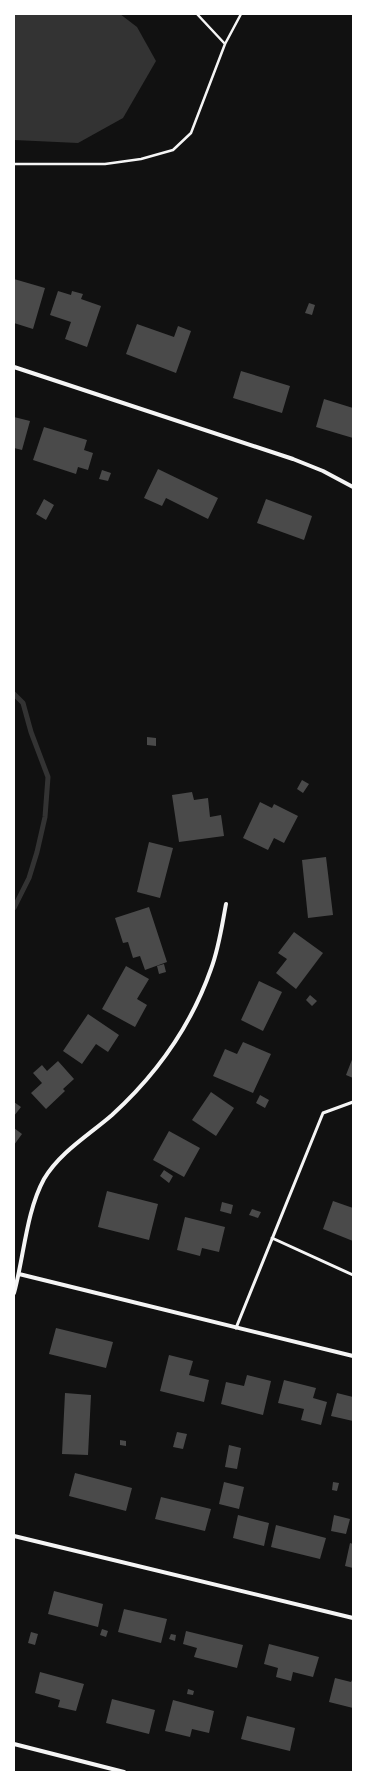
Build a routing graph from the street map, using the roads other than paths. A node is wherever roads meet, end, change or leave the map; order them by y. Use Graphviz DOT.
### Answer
graph roads {
  1 [pos="14,367"];
  2 [pos="353,487"];
  3 [pos="226,904"];
  4 [pos="353,1102"];
  5 [pos="272,1238"];
  6 [pos="19,1274"];
  7 [pos="353,1275"];
  8 [pos="14,1293"];
  9 [pos="236,1328"];
  10 [pos="353,1356"];
  11 [pos="14,1536"];
  12 [pos="353,1618"];
  13 [pos="14,1744"];
  14 [pos="124,1772"];
  1 -- 2 [label="street"];
  3 -- 6 [label="street"];
  4 -- 5 [label="lane"];
  5 -- 7 [label="lane"];
  5 -- 9 [label="lane"];
  6 -- 8 [label="street"];
  6 -- 9 [label="street"];
  9 -- 10 [label="street"];
  11 -- 12 [label="street"];
  13 -- 14 [label="street"];
}
